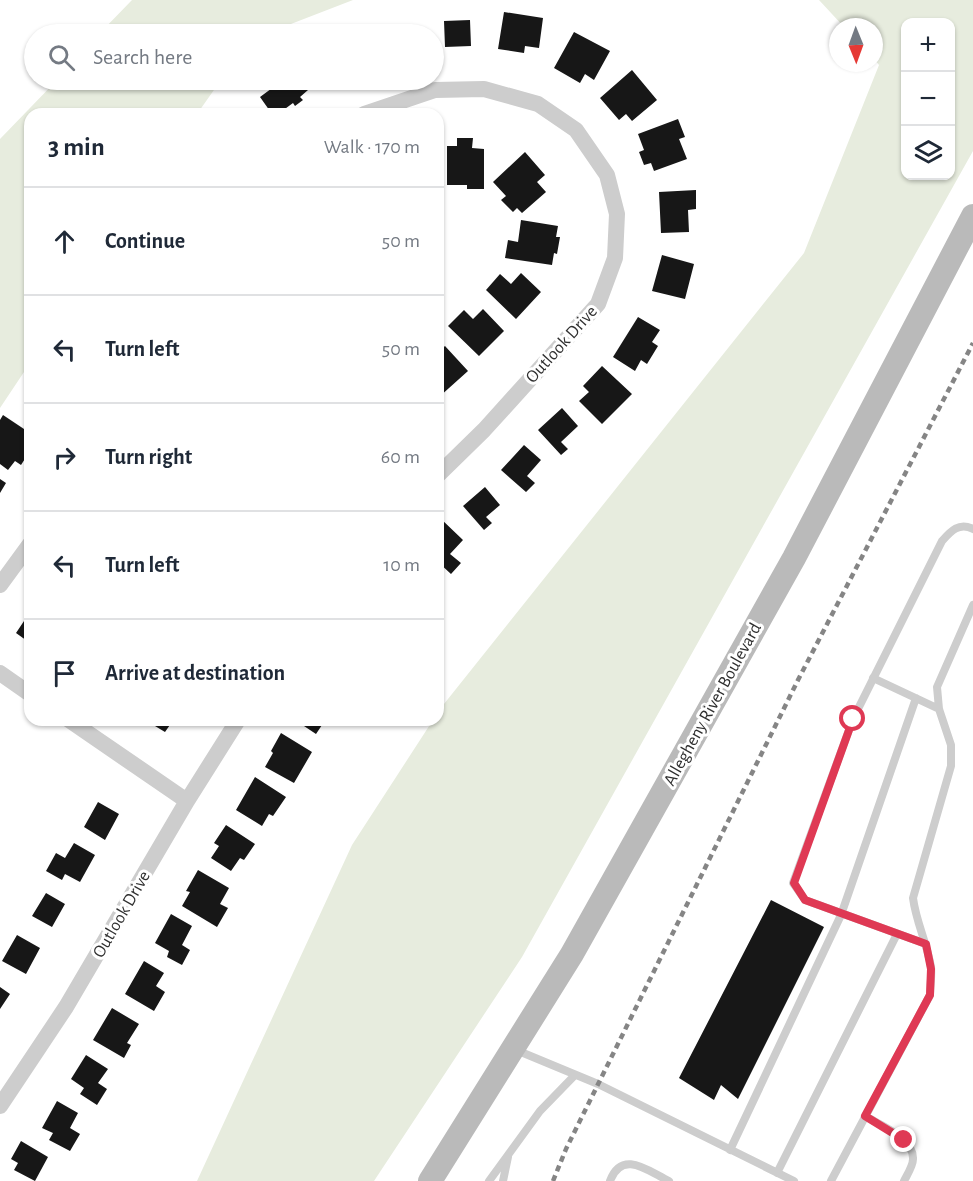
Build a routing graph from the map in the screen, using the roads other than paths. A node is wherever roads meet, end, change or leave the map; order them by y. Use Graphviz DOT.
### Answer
graph roads {
  1 [pos="435,90"];
  2 [pos="444,90"];
  3 [pos="382,108"];
  4 [pos="973,216"];
  5 [pos="444,469"];
  6 [pos="973,530"];
  7 [pos="24,552"];
  8 [pos="0,585"];
  9 [pos="973,606"];
  10 [pos="0,673"];
  11 [pos="873,678"];
  12 [pos="24,690"];
  13 [pos="916,698"];
  14 [pos="939,709"];
  15 [pos="78,726"];
  16 [pos="234,726"];
  17 [pos="187,801"];
  18 [pos="841,915"];
  19 [pos="897,934"];
  20 [pos="926,944"];
  21 [pos="512,1049"];
  22 [pos="575,1075"];
  23 [pos="0,1106"];
  24 [pos="865,1116"];
  25 [pos="730,1150"];
  26 [pos="509,1151"];
  27 [pos="777,1173"];
  28 [pos="430,1181"];
  29 [pos="489,1181"];
  30 [pos="503,1181"];
  31 [pos="610,1181"];
  32 [pos="669,1181"];
  33 [pos="794,1181"];
  34 [pos="831,1181"];
  35 [pos="904,1181"];
  1 -- 3 [label="street, Outlook Drive"];
  2 -- 5 [label="street, Outlook Drive"];
  4 -- 21 [label="main road, Allegheny River Boulevard"];
  6 -- 11 [label="lane"];
  7 -- 8 [label="street"];
  9 -- 14 [label="lane"];
  10 -- 12 [label="street"];
  11 -- 13 [label="lane"];
  11 -- 18 [label="lane"];
  13 -- 14 [label="lane"];
  13 -- 18 [label="lane"];
  14 -- 20 [label="lane"];
  15 -- 17 [label="street"];
  16 -- 17 [label="street, Outlook Drive"];
  17 -- 23 [label="street, Outlook Drive"];
  18 -- 19 [label="lane"];
  18 -- 25 [label="lane"];
  19 -- 20 [label="lane"];
  19 -- 27 [label="lane"];
  20 -- 24 [label="lane"];
  21 -- 22 [label="lane"];
  21 -- 28 [label="main road, Allegheny River Boulevard"];
  22 -- 25 [label="lane"];
  22 -- 26 [label="lane"];
  24 -- 34 [label="lane"];
  24 -- 35 [label="lane"];
  25 -- 27 [label="lane"];
  26 -- 29 [label="lane"];
  26 -- 30 [label="lane"];
  27 -- 33 [label="lane"];
  31 -- 32 [label="lane"];
}
